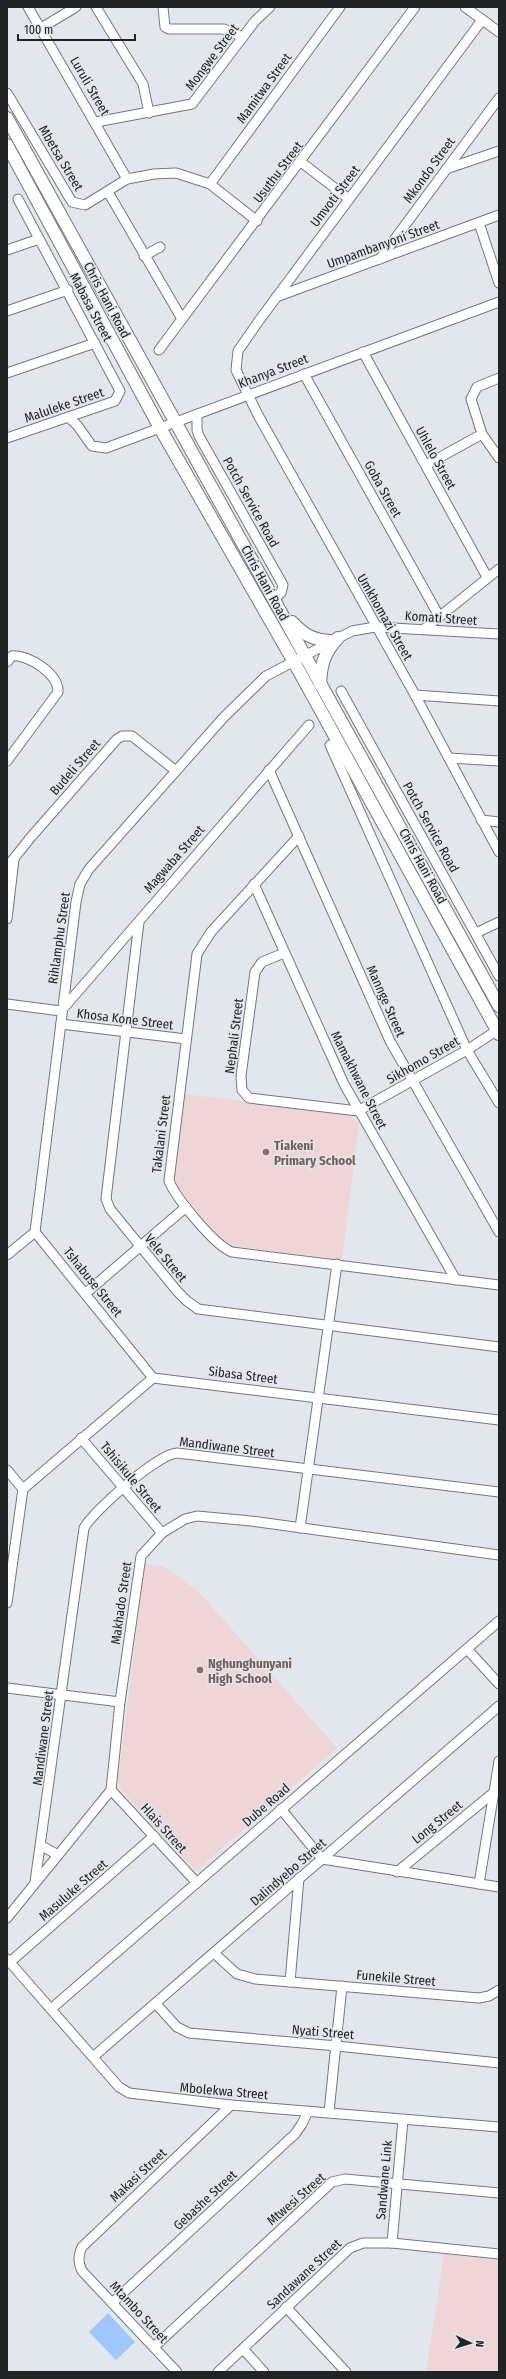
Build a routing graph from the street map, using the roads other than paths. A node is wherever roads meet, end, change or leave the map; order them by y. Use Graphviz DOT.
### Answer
graph roads {
  1 [pos="28,7"];
  2 [pos="76,7"];
  3 [pos="96,7"];
  4 [pos="163,7"];
  5 [pos="270,7"];
  6 [pos="340,7"];
  7 [pos="414,7"];
  8 [pos="465,7"];
  9 [pos="482,20"];
  10 [pos="41,28"];
  11 [pos="499,32"];
  12 [pos="243,37"];
  13 [pos="7,93"];
  14 [pos="499,98"];
  15 [pos="149,113"];
  16 [pos="7,118"];
  17 [pos="96,122"];
  18 [pos="7,145"];
  19 [pos="499,151"];
  20 [pos="301,162"];
  21 [pos="446,169"];
  22 [pos="127,179"];
  23 [pos="210,184"];
  24 [pos="108,192"];
  25 [pos="18,199"];
  26 [pos="349,199"];
  27 [pos="499,215"];
  28 [pos="257,221"];
  29 [pos="479,223"];
  30 [pos="39,238"];
  31 [pos="160,246"];
  32 [pos="7,250"];
  33 [pos="144,256"];
  34 [pos="380,258"];
  35 [pos="499,283"];
  36 [pos="68,290"];
  37 [pos="276,297"];
  38 [pos="499,302"];
  39 [pos="7,311"];
  40 [pos="182,319"];
  41 [pos="95,343"];
  42 [pos="159,350"];
  43 [pos="363,352"];
  44 [pos="7,373"];
  45 [pos="304,374"];
  46 [pos="499,378"];
  47 [pos="119,388"];
  48 [pos="248,395"];
  49 [pos="197,414"];
  50 [pos="68,417"];
  51 [pos="176,422"];
  52 [pos="160,428"];
  53 [pos="482,434"];
  54 [pos="7,438"];
  55 [pos="498,457"];
  56 [pos="426,466"];
  57 [pos="499,569"];
  58 [pos="487,577"];
  59 [pos="276,603"];
  60 [pos="439,616"];
  61 [pos="375,627"];
  62 [pos="424,629"];
  63 [pos="499,634"];
  64 [pos="334,640"];
  65 [pos="305,656"];
  66 [pos="9,659"];
  67 [pos="294,662"];
  68 [pos="320,684"];
  69 [pos="341,690"];
  70 [pos="415,695"];
  71 [pos="499,701"];
  72 [pos="309,725"];
  73 [pos="330,745"];
  74 [pos="449,758"];
  75 [pos="499,761"];
  76 [pos="7,762"];
  77 [pos="269,770"];
  78 [pos="176,771"];
  79 [pos="481,820"];
  80 [pos="499,822"];
  81 [pos="299,836"];
  82 [pos="499,852"];
  83 [pos="14,857"];
  84 [pos="7,867"];
  85 [pos="254,884"];
  86 [pos="7,919"];
  87 [pos="139,922"];
  88 [pos="499,922"];
  89 [pos="476,933"];
  90 [pos="284,953"];
  91 [pos="499,976"];
  92 [pos="7,1004"];
  93 [pos="499,1006"];
  94 [pos="61,1011"];
  95 [pos="61,1024"];
  96 [pos="498,1031"];
  97 [pos="126,1033"];
  98 [pos="186,1039"];
  99 [pos="467,1050"];
  100 [pos="412,1082"];
  101 [pos="499,1103"];
  102 [pos="358,1111"];
  103 [pos="186,1207"];
  104 [pos="35,1232"];
  105 [pos="499,1232"];
  106 [pos="141,1247"];
  107 [pos="7,1256"];
  108 [pos="337,1264"];
  109 [pos="456,1280"];
  110 [pos="499,1285"];
  111 [pos="86,1293"];
  112 [pos="328,1326"];
  113 [pos="499,1347"];
  114 [pos="153,1378"];
  115 [pos="318,1397"];
  116 [pos="499,1420"];
  117 [pos="81,1438"];
  118 [pos="7,1470"];
  119 [pos="309,1471"];
  120 [pos="124,1488"];
  121 [pos="23,1489"];
  122 [pos="499,1492"];
  123 [pos="300,1528"];
  124 [pos="162,1533"];
  125 [pos="499,1555"];
  126 [pos="7,1603"];
  127 [pos="499,1621"];
  128 [pos="467,1649"];
  129 [pos="499,1684"];
  130 [pos="7,1688"];
  131 [pos="61,1696"];
  132 [pos="120,1702"];
  133 [pos="499,1706"];
  134 [pos="499,1761"];
  135 [pos="111,1790"];
  136 [pos="493,1793"];
  137 [pos="281,1810"];
  138 [pos="154,1836"];
  139 [pos="42,1846"];
  140 [pos="58,1855"];
  141 [pos="322,1859"];
  142 [pos="397,1872"];
  143 [pos="300,1878"];
  144 [pos="35,1882"];
  145 [pos="197,1883"];
  146 [pos="479,1884"];
  147 [pos="499,1887"];
  148 [pos="7,1918"];
  149 [pos="215,1954"];
  150 [pos="9,1961"];
  151 [pos="290,1982"];
  152 [pos="342,1986"];
  153 [pos="499,1990"];
  154 [pos="156,2004"];
  155 [pos="51,2009"];
  156 [pos="336,2046"];
  157 [pos="93,2057"];
  158 [pos="499,2063"];
  159 [pos="231,2105"];
  160 [pos="308,2111"];
  161 [pos="329,2112"];
  162 [pos="403,2120"];
  163 [pos="499,2127"];
  164 [pos="397,2184"];
  165 [pos="499,2193"];
  166 [pos="392,2243"];
  167 [pos="499,2254"];
  168 [pos="82,2270"];
  169 [pos="112,2303"];
  170 [pos="286,2307"];
  171 [pos="154,2347"];
  172 [pos="243,2349"];
  173 [pos="177,2372"];
  174 [pos="218,2372"];
  175 [pos="264,2372"];
  176 [pos="346,2372"];
  1 -- 10 [label="street, Luruli Street"];
  2 -- 10 [label="street"];
  3 -- 15 [label="street"];
  4 -- 12 [label="street"];
  5 -- 12 [label="street, Mongwe Street"];
  6 -- 23 [label="street, Mamitwa Street"];
  7 -- 20 [label="street, Usuthu Street"];
  8 -- 9 [label="street"];
  9 -- 11 [label="street"];
  9 -- 26 [label="street, Umvoti Street"];
  10 -- 17 [label="street, Luruli Street"];
  12 -- 15 [label="street, Mongwe Street"];
  13 -- 24 [label="street, Mbetsa Street"];
  14 -- 21 [label="street, Mkondo Street"];
  15 -- 17 [label="street, Mongwe Street"];
  16 -- 51 [label="main road, Chris Hani Road"];
  17 -- 22 [label="street, Luruli Street"];
  18 -- 52 [label="main road, Chris Hani Road"];
  19 -- 21 [label="street"];
  20 -- 26 [label="street"];
  20 -- 28 [label="street, Usuthu Street"];
  21 -- 34 [label="street, Mkondo Street"];
  22 -- 23 [label="street, Mbetsa Street"];
  22 -- 24 [label="street, Mbetsa Street"];
  23 -- 28 [label="street, Mbetsa Street"];
  24 -- 33 [label="street"];
  25 -- 30 [label="street, Mabasa Street"];
  26 -- 37 [label="street, Umvoti Street"];
  27 -- 29 [label="street, Umpambanyoni Street"];
  28 -- 40 [label="street, Usuthu Street"];
  29 -- 34 [label="street, Umpambanyoni Street"];
  29 -- 35 [label="street"];
  30 -- 32 [label="street"];
  30 -- 36 [label="street, Mabasa Street"];
  31 -- 33 [label="street"];
  33 -- 40 [label="street"];
  34 -- 37 [label="street, Umpambanyoni Street"];
  36 -- 39 [label="street"];
  36 -- 41 [label="street, Mabasa Street"];
  37 -- 48 [label="street, Umvoti Street"];
  38 -- 43 [label="street, Khanya Street"];
  40 -- 42 [label="street, Usuthu Street"];
  41 -- 44 [label="street"];
  41 -- 47 [label="street, Mabasa Street"];
  43 -- 45 [label="street, Khanya Street"];
  43 -- 56 [label="street, Uhlelo Street"];
  45 -- 48 [label="street, Khanya Street"];
  45 -- 60 [label="street, Goba Street"];
  46 -- 53 [label="street"];
  47 -- 50 [label="street, Maluleke Street"];
  48 -- 49 [label="street, Khanya Street"];
  48 -- 61 [label="street, Umkhomazi Street"];
  49 -- 51 [label="street, Khanya Street"];
  49 -- 59 [label="street, Potch Service Road"];
  50 -- 52 [label="street, Khanya Street"];
  50 -- 54 [label="street, Maluleke Street"];
  51 -- 52 [label="street, Khanya Street"];
  51 -- 59 [label="main road, Chris Hani Road"];
  52 -- 67 [label="main road, Chris Hani Road"];
  53 -- 55 [label="street"];
  53 -- 56 [label="street"];
  56 -- 58 [label="street, Uhlelo Street"];
  57 -- 58 [label="street"];
  58 -- 60 [label="street"];
  59 -- 64 [label="main road"];
  59 -- 65 [label="main road, Chris Hani Road"];
  60 -- 62 [label="street"];
  61 -- 62 [label="street, Komati Street"];
  61 -- 64 [label="street, Komati Street"];
  61 -- 70 [label="street, Umkhomazi Street"];
  62 -- 63 [label="street, Komati Street"];
  64 -- 65 [label="street, Komati Street"];
  64 -- 68 [label="main road"];
  65 -- 67 [label="street, Komati Street"];
  65 -- 68 [label="main road, Chris Hani Road"];
  66 -- 76 [label="street"];
  67 -- 78 [label="street, Rihlamphu Street"];
  67 -- 96 [label="main road, Chris Hani Road"];
  68 -- 93 [label="main road, Chris Hani Road"];
  69 -- 89 [label="street, Potch Service Road"];
  70 -- 71 [label="street"];
  70 -- 74 [label="street, Umkhomazi Street"];
  72 -- 77 [label="street, Magwaba Street"];
  73 -- 99 [label="street"];
  74 -- 75 [label="street"];
  74 -- 79 [label="street, Umkhomazi Street"];
  77 -- 81 [label="street, Mannge Street"];
  77 -- 87 [label="street, Magwaba Street"];
  78 -- 83 [label="street, Budeli Street"];
  78 -- 94 [label="street, Rihlamphu Street"];
  79 -- 80 [label="street"];
  79 -- 82 [label="street, Umkhomazi Street"];
  81 -- 85 [label="street, Takalani Street"];
  81 -- 100 [label="street, Mannge Street"];
  83 -- 84 [label="street, Budeli Street"];
  83 -- 86 [label="street"];
  85 -- 90 [label="street, Mamakhwane Street"];
  85 -- 98 [label="street, Takalani Street"];
  87 -- 94 [label="street, Magwaba Street"];
  87 -- 97 [label="street, Vele Street"];
  88 -- 89 [label="street"];
  89 -- 91 [label="street, Potch Service Road"];
  90 -- 102 [label="street, Mamakhwane Street"];
  90 -- 102 [label="street, Nephali Street"];
  92 -- 94 [label="street, Khosa Kone Street"];
  94 -- 95 [label="street, Rihlamphu Street"];
  95 -- 97 [label="street, Khosa Kone Street"];
  95 -- 104 [label="street, Rihlamphu Street"];
  96 -- 99 [label="street, Sikhomo Street"];
  97 -- 98 [label="street, Khosa Kone Street"];
  97 -- 106 [label="street, Vele Street"];
  98 -- 103 [label="street, Takalani Street"];
  99 -- 100 [label="street, Sikhomo Street"];
  99 -- 101 [label="street"];
  100 -- 102 [label="street, Sikhomo Street"];
  100 -- 105 [label="street, Mannge Street"];
  102 -- 109 [label="street, Mamakhwane Street"];
  103 -- 106 [label="street"];
  103 -- 108 [label="street, Takalani Street"];
  104 -- 107 [label="street"];
  104 -- 111 [label="street, Tshabuse Street"];
  106 -- 111 [label="street"];
  106 -- 112 [label="street, Vele Street"];
  108 -- 109 [label="street, Takalani Street"];
  108 -- 112 [label="street"];
  109 -- 110 [label="street, Takalani Street"];
  111 -- 114 [label="street, Tshabuse Street"];
  112 -- 113 [label="street, Vele Street"];
  112 -- 115 [label="street"];
  114 -- 115 [label="street, Sibasa Street"];
  114 -- 117 [label="street"];
  115 -- 116 [label="street, Sibasa Street"];
  115 -- 119 [label="street"];
  117 -- 120 [label="street, Tshisikule Street"];
  117 -- 121 [label="street"];
  118 -- 121 [label="street"];
  119 -- 120 [label="street, Mandiwane Street"];
  119 -- 122 [label="street, Mandiwane Street"];
  119 -- 123 [label="street"];
  120 -- 124 [label="street, Tshisikule Street"];
  120 -- 131 [label="street, Mandiwane Street"];
  121 -- 126 [label="street"];
  123 -- 124 [label="street, Makhado Street"];
  123 -- 125 [label="street, Makhado Street"];
  124 -- 132 [label="street, Makhado Street"];
  127 -- 128 [label="street, Dube Road"];
  128 -- 129 [label="street"];
  128 -- 137 [label="street, Dube Road"];
  130 -- 131 [label="street"];
  131 -- 132 [label="street"];
  131 -- 139 [label="street, Mandiwane Street"];
  132 -- 135 [label="street, Makhado Street"];
  133 -- 141 [label="street, Dalindyebo Street"];
  134 -- 136 [label="street"];
  135 -- 138 [label="street, Hlais Street"];
  135 -- 140 [label="street"];
  136 -- 142 [label="street, Long Street"];
  136 -- 146 [label="street"];
  137 -- 141 [label="street"];
  137 -- 145 [label="street, Dube Road"];
  138 -- 145 [label="street, Hlais Street"];
  138 -- 150 [label="street, Masuluke Street"];
  139 -- 140 [label="street"];
  139 -- 144 [label="street, Mandiwane Street"];
  140 -- 144 [label="street"];
  141 -- 142 [label="street"];
  141 -- 143 [label="street, Dalindyebo Street"];
  142 -- 146 [label="street"];
  143 -- 149 [label="street, Dalindyebo Street"];
  143 -- 151 [label="street"];
  144 -- 148 [label="street"];
  145 -- 155 [label="street, Dube Road"];
  146 -- 147 [label="street"];
  149 -- 151 [label="street, Funekile Street"];
  149 -- 154 [label="street, Dalindyebo Street"];
  150 -- 155 [label="street, Mbolekwa Street"];
  151 -- 152 [label="street, Funekile Street"];
  152 -- 153 [label="street, Funekile Street"];
  152 -- 156 [label="street"];
  154 -- 156 [label="street, Nyati Street"];
  154 -- 157 [label="street, Dalindyebo Street"];
  155 -- 157 [label="street, Mbolekwa Street"];
  156 -- 158 [label="street, Nyati Street"];
  156 -- 161 [label="street"];
  157 -- 159 [label="street, Mbolekwa Street"];
  159 -- 160 [label="street, Mbolekwa Street"];
  159 -- 168 [label="street, Makasi Street"];
  160 -- 161 [label="street, Mbolekwa Street"];
  160 -- 169 [label="street, Gebashe Street"];
  161 -- 162 [label="street, Mbolekwa Street"];
  162 -- 163 [label="street, Mbolekwa Street"];
  162 -- 164 [label="street, Sandwane Link"];
  164 -- 165 [label="street, Mtwesi Street"];
  164 -- 166 [label="street, Sandwane Link"];
  164 -- 171 [label="street, Mtwesi Street"];
  166 -- 167 [label="street, Sandawane Street"];
  166 -- 170 [label="street, Sandawane Street"];
  168 -- 169 [label="street, Mtambo Street"];
  169 -- 171 [label="street, Mtambo Street"];
  170 -- 172 [label="street, Sandawane Street"];
  170 -- 176 [label="street"];
  171 -- 173 [label="street, Mtambo Street"];
  172 -- 174 [label="street, Sandawane Street"];
  172 -- 175 [label="street"];
}
